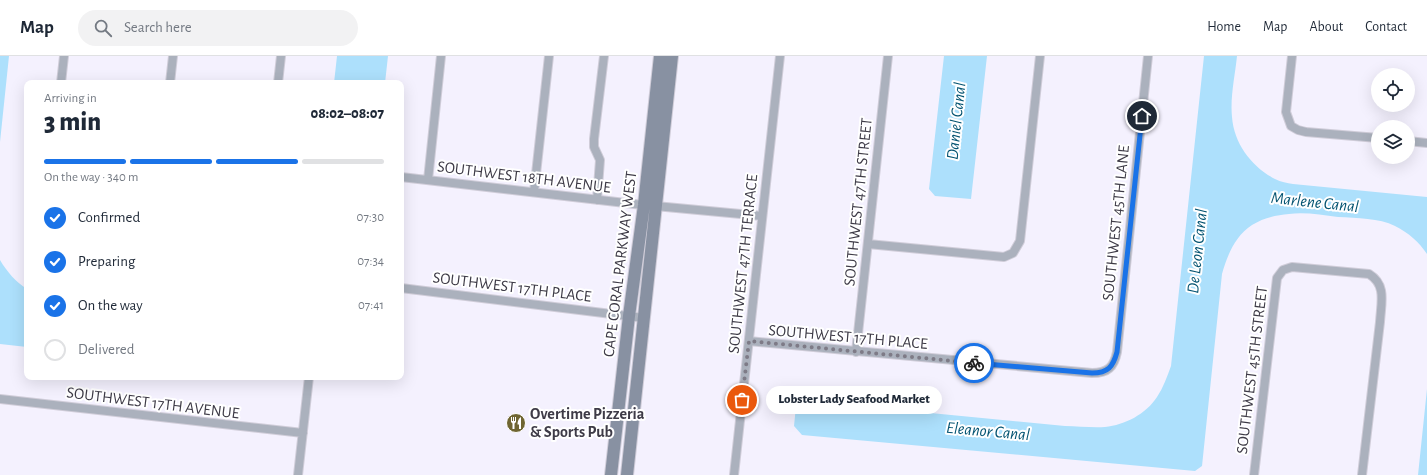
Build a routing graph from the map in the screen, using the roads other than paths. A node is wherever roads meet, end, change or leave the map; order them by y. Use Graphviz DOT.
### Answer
graph roads {
  1 [pos="64,56"];
  2 [pos="172,56"];
  3 [pos="281,56"];
  4 [pos="441,56"];
  5 [pos="549,56"];
  6 [pos="604,56"];
  7 [pos="660,56"];
  8 [pos="672,56"];
  9 [pos="780,56"];
  10 [pos="888,56"];
  11 [pos="1040,56"];
  12 [pos="1148,56"];
  13 [pos="1292,56"];
  14 [pos="61,80"];
  15 [pos="170,80"];
  16 [pos="278,80"];
  17 [pos="1371,137"];
  18 [pos="1415,142"];
  19 [pos="1427,143"];
  20 [pos="404,176"];
  21 [pos="428,180"];
  22 [pos="534,192"];
  23 [pos="597,200"];
  24 [pos="650,206"];
  25 [pos="762,216"];
  26 [pos="868,244"];
  27 [pos="404,288"];
  28 [pos="629,316"];
  29 [pos="644,318"];
  30 [pos="749,341"];
  31 [pos="856,352"];
  32 [pos="1110,368"];
  33 [pos="309,380"];
  34 [pos="0,399"];
  35 [pos="619,403"];
  36 [pos="303,433"];
  37 [pos="627,474"];
  38 [pos="298,475"];
  39 [pos="611,475"];
  40 [pos="734,475"];
  41 [pos="1254,475"];
  42 [pos="1362,475"];
  1 -- 14 [label="street"];
  2 -- 15 [label="street"];
  3 -- 16 [label="street"];
  4 -- 21 [label="street"];
  5 -- 22 [label="street"];
  6 -- 23 [label="street"];
  7 -- 24 [label="street, CAPE CORAL PARKWAY WEST"];
  8 -- 24 [label="street, CAPE CORAL PARKWAY WEST"];
  9 -- 25 [label="street, SOUTHWEST 47TH TERRACE"];
  10 -- 26 [label="street, SOUTHWEST 47TH STREET"];
  11 -- 26 [label="street"];
  12 -- 32 [label="street, SOUTHWEST 45TH LANE"];
  13 -- 17 [label="street"];
  18 -- 19 [label="street"];
  20 -- 21 [label="street, SOUTHWEST 18TH AVENUE"];
  21 -- 22 [label="street, SOUTHWEST 18TH AVENUE"];
  22 -- 23 [label="street, SOUTHWEST 18TH AVENUE"];
  23 -- 24 [label="street, SOUTHWEST 18TH AVENUE"];
  24 -- 25 [label="street, SOUTHWEST 18TH AVENUE"];
  24 -- 28 [label="street, CAPE CORAL PARKWAY WEST"];
  24 -- 29 [label="street, CAPE CORAL PARKWAY WEST"];
  25 -- 30 [label="street, SOUTHWEST 47TH TERRACE"];
  26 -- 31 [label="street, SOUTHWEST 47TH STREET"];
  27 -- 28 [label="street, SOUTHWEST 17TH PLACE"];
  28 -- 29 [label="street, SOUTHWEST 17TH PLACE"];
  28 -- 35 [label="street, CAPE CORAL PARKWAY WEST"];
  29 -- 37 [label="street, CAPE CORAL PARKWAY WEST"];
  30 -- 31 [label="street, SOUTHWEST 17TH PLACE"];
  30 -- 40 [label="street, SOUTHWEST 47TH TERRACE"];
  31 -- 32 [label="street, SOUTHWEST 17TH PLACE"];
  33 -- 36 [label="street"];
  34 -- 36 [label="street, SOUTHWEST 17TH AVENUE"];
  35 -- 37 [label="street"];
  35 -- 39 [label="street, CAPE CORAL PARKWAY WEST"];
  36 -- 38 [label="street"];
  41 -- 42 [label="street, SOUTHWEST 45TH STREET"];
}
